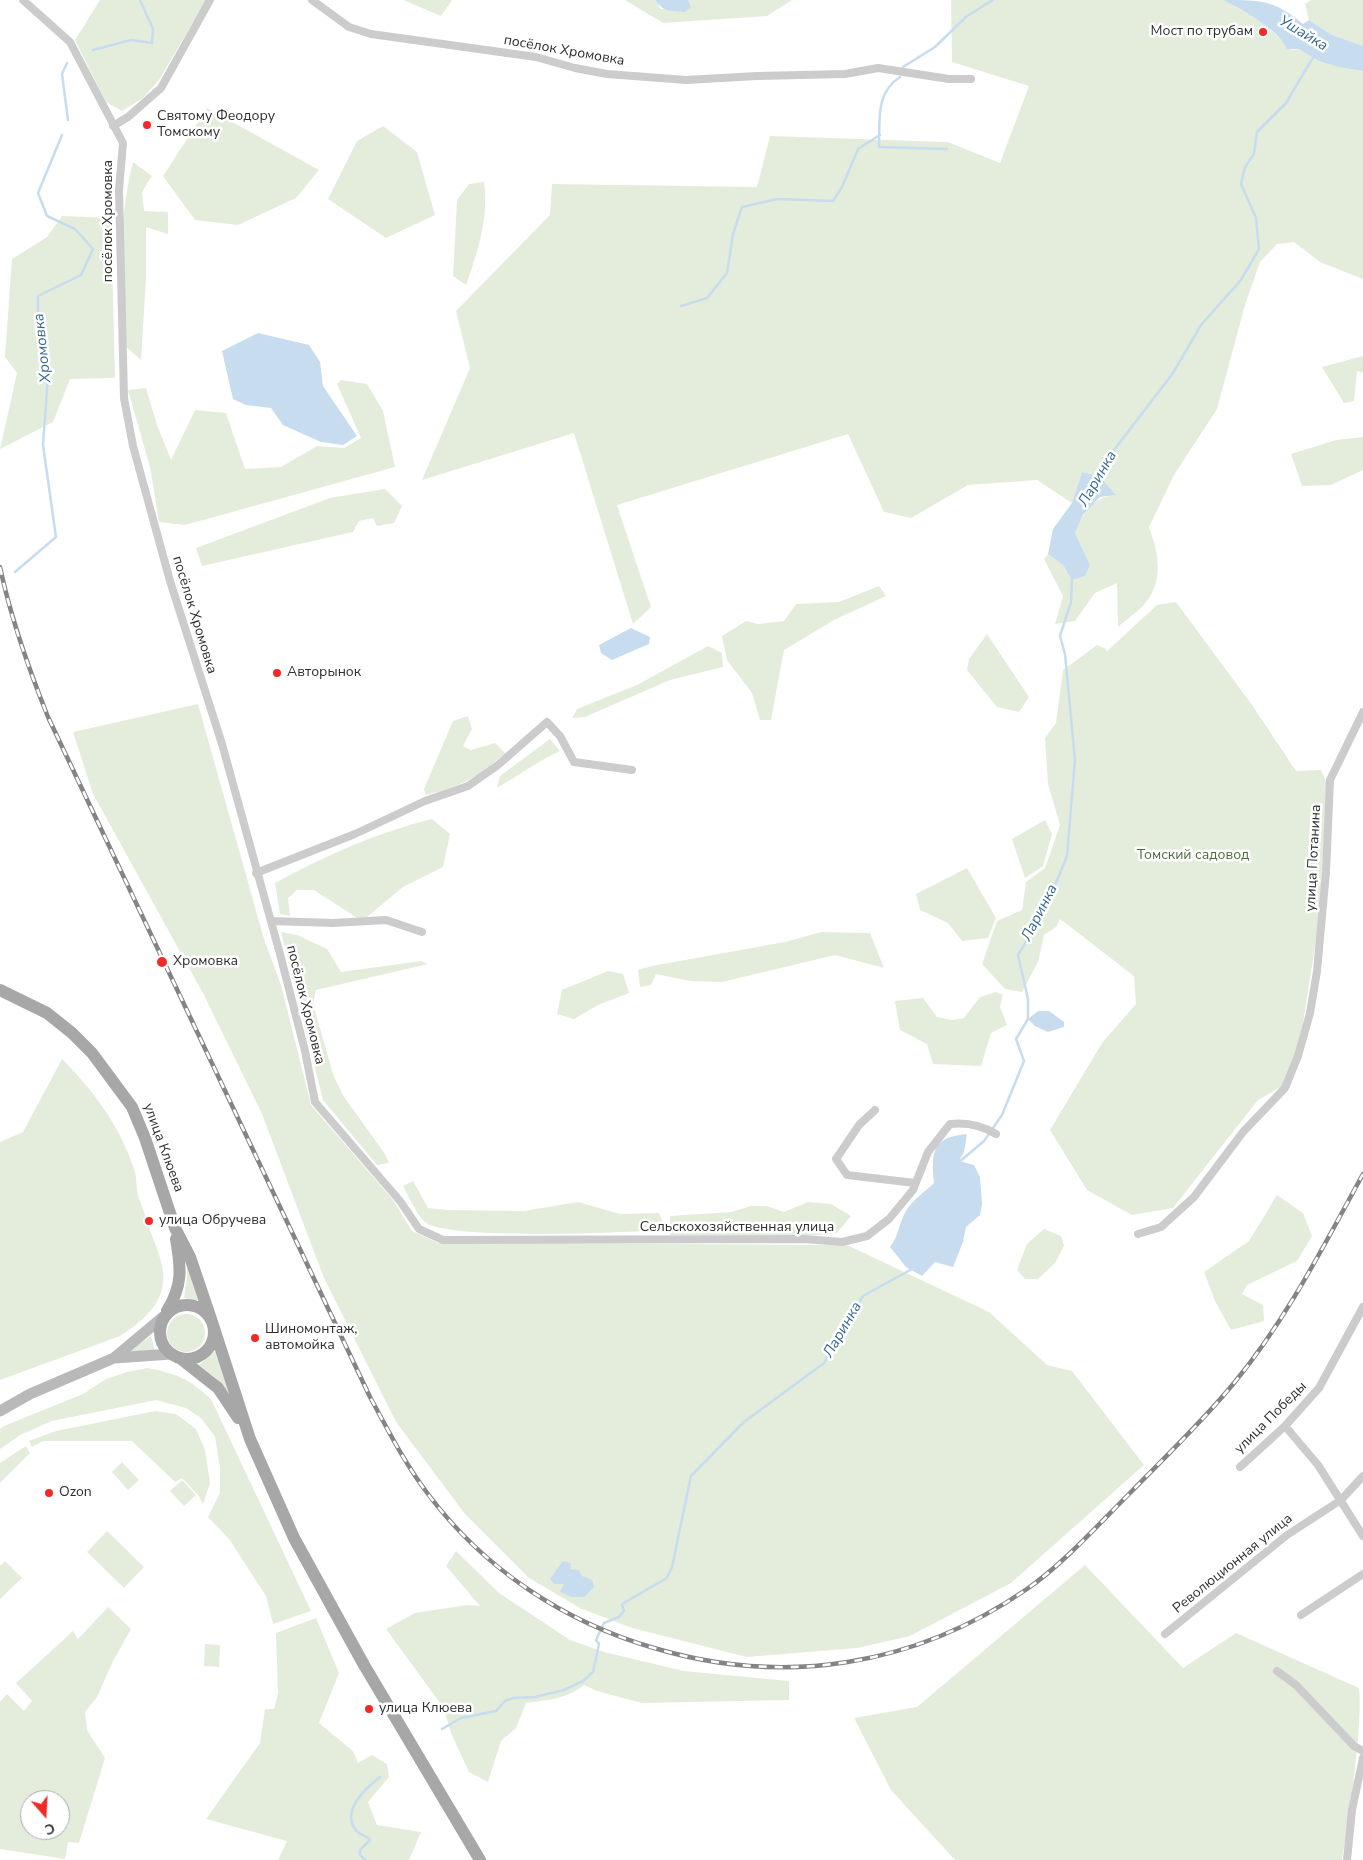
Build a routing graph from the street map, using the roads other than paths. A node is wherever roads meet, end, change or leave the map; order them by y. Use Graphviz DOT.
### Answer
graph roads {
  1 [pos="23,0"];
  2 [pos="210,0"];
  3 [pos="312,0"];
  4 [pos="970,79"];
  5 [pos="113,126"];
  6 [pos="1363,712"];
  7 [pos="632,770"];
  8 [pos="256,873"];
  9 [pos="270,920"];
  10 [pos="422,932"];
  11 [pos="0,990"];
  12 [pos="875,1110"];
  13 [pos="996,1134"];
  14 [pos="915,1183"];
  15 [pos="175,1228"];
  16 [pos="419,1229"];
  17 [pos="1138,1234"];
  18 [pos="1362,1310"];
  19 [pos="164,1317"];
  20 [pos="212,1322"];
  21 [pos="176,1356"];
  22 [pos="114,1358"];
  23 [pos="0,1411"];
  24 [pos="1285,1426"];
  25 [pos="250,1439"];
  26 [pos="1240,1467"];
  27 [pos="1363,1476"];
  28 [pos="1341,1500"];
  29 [pos="1363,1536"];
  30 [pos="1363,1574"];
  31 [pos="1301,1616"];
  32 [pos="1165,1634"];
  33 [pos="1277,1671"];
  34 [pos="1363,1751"];
  35 [pos="1363,1758"];
  36 [pos="480,1860"];
  37 [pos="1347,1860"];
  1 -- 5 [label="street, посёлок Хромовка"];
  2 -- 5 [label="street"];
  3 -- 4 [label="street, посёлок Хромовка"];
  5 -- 8 [label="street, посёлок Хромовка"];
  6 -- 17 [label="street, улица Потанина"];
  7 -- 8 [label="street"];
  8 -- 9 [label="street, посёлок Хромовка"];
  9 -- 10 [label="street"];
  9 -- 16 [label="street, посёлок Хромовка"];
  11 -- 15 [label="main road, улица Клюева"];
  12 -- 14 [label="street"];
  13 -- 14 [label="street, Сельскохозяйственная улица"];
  14 -- 16 [label="street, Сельскохозяйственная улица"];
  15 -- 19 [label="main road, улица Клюева"];
  15 -- 20 [label="main road, улица Клюева"];
  18 -- 24 [label="street, улица Победы"];
  19 -- 20 [label="main road"];
  19 -- 21 [label="main road"];
  19 -- 22 [label="street"];
  20 -- 21 [label="main road"];
  20 -- 25 [label="main road, улица Клюева"];
  21 -- 22 [label="street"];
  21 -- 25 [label="main road, улица Клюева"];
  22 -- 23 [label="street"];
  24 -- 26 [label="street, улица Победы"];
  24 -- 28 [label="street"];
  25 -- 36 [label="main road, улица Клюева"];
  27 -- 28 [label="street, Революционная улица"];
  28 -- 29 [label="street"];
  28 -- 32 [label="street, Революционная улица"];
  30 -- 31 [label="street"];
  33 -- 34 [label="street"];
  35 -- 37 [label="street"];
}
